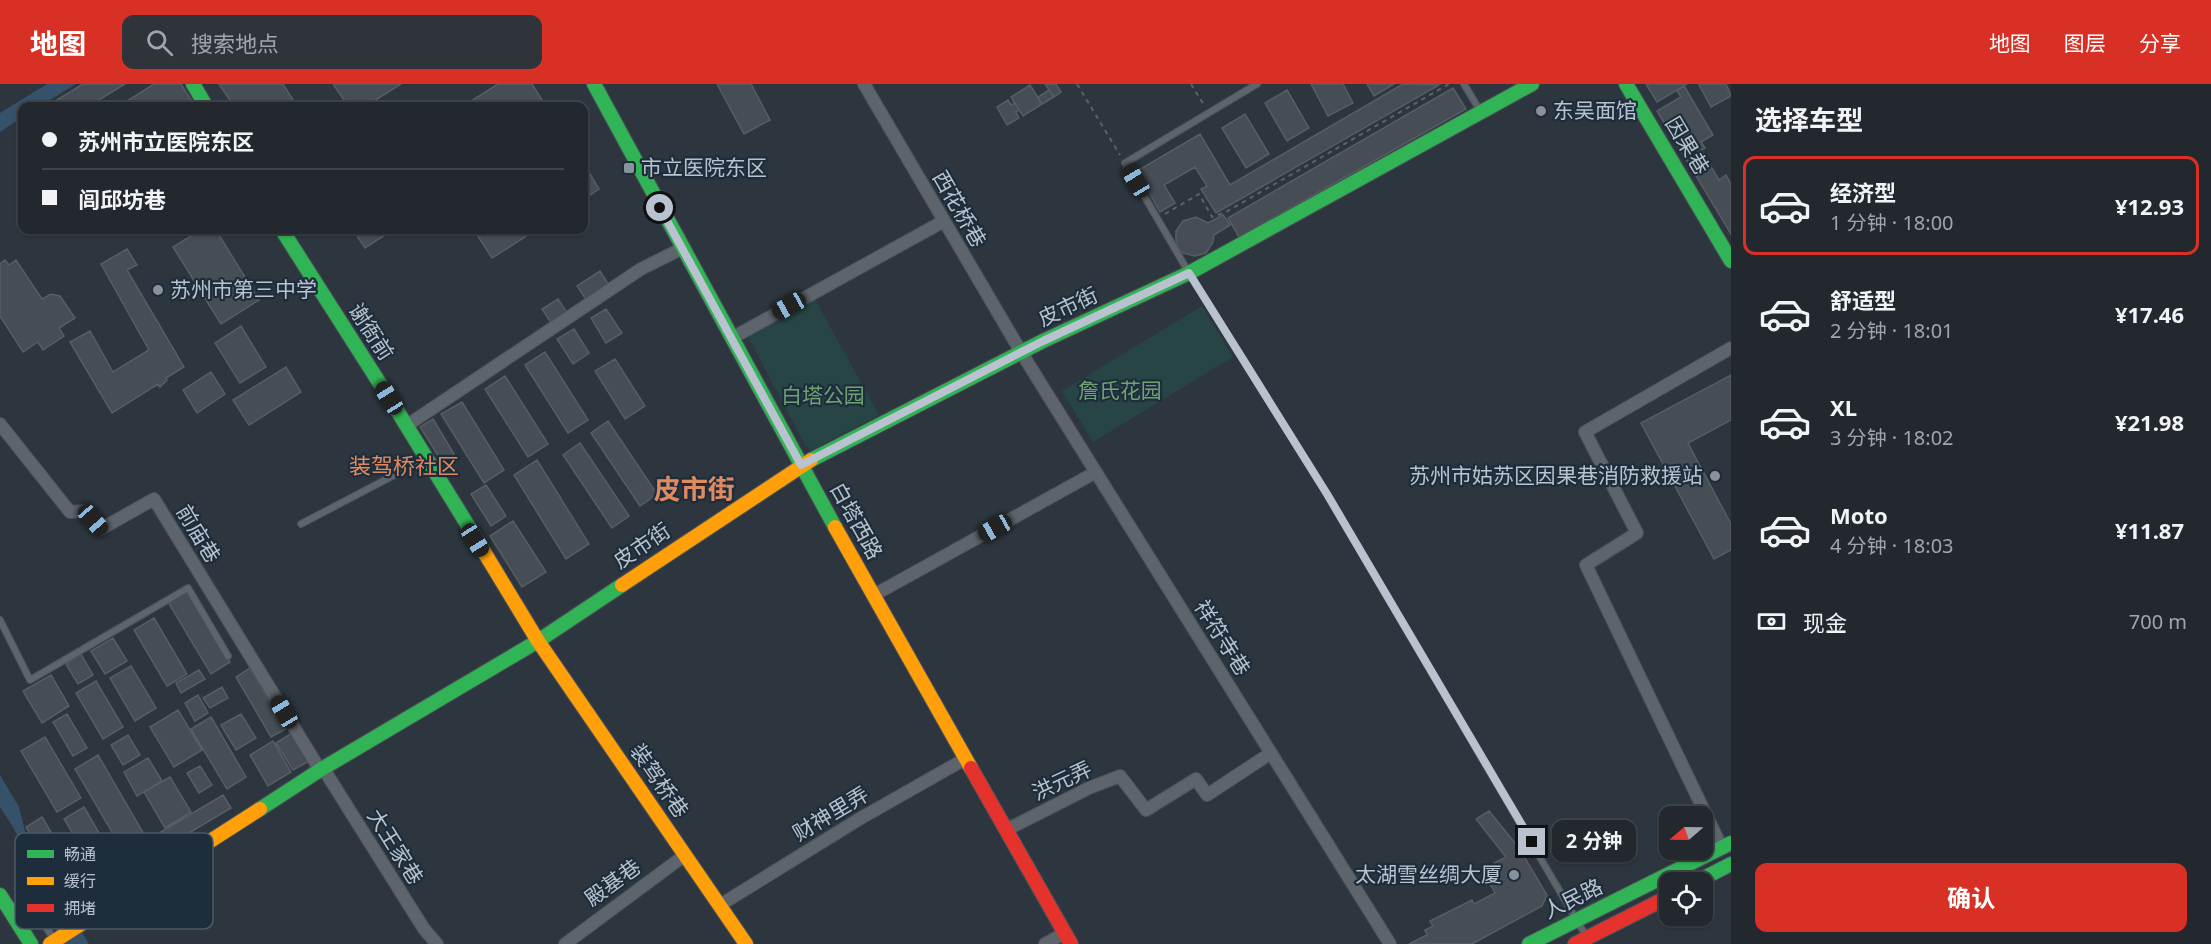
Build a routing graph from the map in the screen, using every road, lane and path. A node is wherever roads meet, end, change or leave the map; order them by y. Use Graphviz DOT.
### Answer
graph roads {
  1 [pos="193,84"];
  2 [pos="594,84"];
  3 [pos="864,84"];
  4 [pos="1077,84"];
  5 [pos="1191,84"];
  6 [pos="1257,84"];
  7 [pos="1449,84"];
  8 [pos="1464,84"];
  9 [pos="1532,84"];
  10 [pos="1626,84"];
  11 [pos="204,102"];
  12 [pos="1481,112"];
  13 [pos="1209,113"];
  14 [pos="1125,163"];
  15 [pos="1158,219"];
  16 [pos="944,221"];
  17 [pos="285,234"];
  18 [pos="683,248"];
  19 [pos="1731,261"];
  20 [pos="1189,273"];
  21 [pos="732,338"];
  22 [pos="1731,348"];
  23 [pos="1021,352"];
  24 [pos="0,424"];
  25 [pos="406,426"];
  26 [pos="425,459"];
  27 [pos="801,465"];
  28 [pos="1096,472"];
  29 [pos="301,524"];
  30 [pos="874,595"];
  31 [pos="0,620"];
  32 [pos="537,641"];
  33 [pos="228,656"];
  34 [pos="1271,753"];
  35 [pos="965,759"];
  36 [pos="321,769"];
  37 [pos="1006,830"];
  38 [pos="213,838"];
  39 [pos="1727,846"];
  40 [pos="685,855"];
  41 [pos="1731,864"];
  42 [pos="1713,873"];
  43 [pos="0,895"];
  44 [pos="1659,902"];
  45 [pos="720,905"];
  46 [pos="15,919"];
  47 [pos="1578,920"];
  48 [pos="22,929"];
  49 [pos="47,929"];
  50 [pos="73,929"];
  51 [pos="1068,938"];
  52 [pos="55,942"];
  53 [pos="1584,942"];
  54 [pos="31,944"];
  55 [pos="437,944"];
  56 [pos="565,944"];
  57 [pos="746,944"];
  58 [pos="1045,944"];
  59 [pos="1390,944"];
  60 [pos="1529,944"];
  1 -- 11 [label="street"];
  2 -- 18 [label="street, 白塔西路"];
  3 -- 16 [label="street, 西花桥巷"];
  4 -- 14 [label="path"];
  5 -- 13 [label="path"];
  6 -- 13 [label="lane"];
  7 -- 15 [label="path"];
  8 -- 12 [label="lane"];
  9 -- 12 [label="street, 皮市街"];
  10 -- 19 [label="street, 因果巷"];
  12 -- 20 [label="street, 皮市街"];
  13 -- 14 [label="lane"];
  14 -- 15 [label="lane"];
  15 -- 20 [label="lane"];
  16 -- 21 [label="street"];
  16 -- 23 [label="street, 西花桥巷"];
  17 -- 25 [label="street, 谢衙前"];
  18 -- 21 [label="street, 白塔西路"];
  18 -- 25 [label="street"];
  20 -- 23 [label="street, 皮市街"];
  20 -- 47 [label="lane"];
  21 -- 27 [label="street, 白塔西路"];
  22 -- 39 [label="street"];
  23 -- 27 [label="street, 皮市街"];
  23 -- 28 [label="street, 祥符寺巷"];
  24 -- 36 [label="street, 前庙巷"];
  25 -- 26 [label="street, 谢衙前"];
  26 -- 29 [label="lane"];
  26 -- 32 [label="street, 谢衙前"];
  27 -- 30 [label="street, 白塔西路"];
  27 -- 32 [label="street, 皮市街"];
  28 -- 30 [label="street"];
  28 -- 34 [label="street, 祥符寺巷"];
  30 -- 35 [label="street, 白塔西路"];
  31 -- 33 [label="lane"];
  32 -- 36 [label="street, 皮市街"];
  32 -- 40 [label="street, 装驾桥巷"];
  34 -- 37 [label="street, 洪元弄"];
  34 -- 59 [label="street, 祥符寺巷"];
  35 -- 37 [label="street, 白塔西路"];
  35 -- 45 [label="street, 财神里弄"];
  36 -- 38 [label="street, 皮市街"];
  36 -- 55 [label="street, 大王家巷"];
  37 -- 51 [label="street, 白塔西路"];
  39 -- 47 [label="street, 人民路"];
  40 -- 45 [label="street, 装驾桥巷"];
  40 -- 56 [label="street, 殿基巷"];
  41 -- 42 [label="street"];
  43 -- 46 [label="street"];
  44 -- 53 [label="street, 人民路"];
  45 -- 57 [label="street, 装驾桥巷"];
  47 -- 53 [label="lane"];
  47 -- 60 [label="street, 人民路"];
  48 -- 54 [label="street"];
  49 -- 52 [label="lane"];
  50 -- 52 [label="street, 皮市街"];
  51 -- 58 [label="street"];
}
